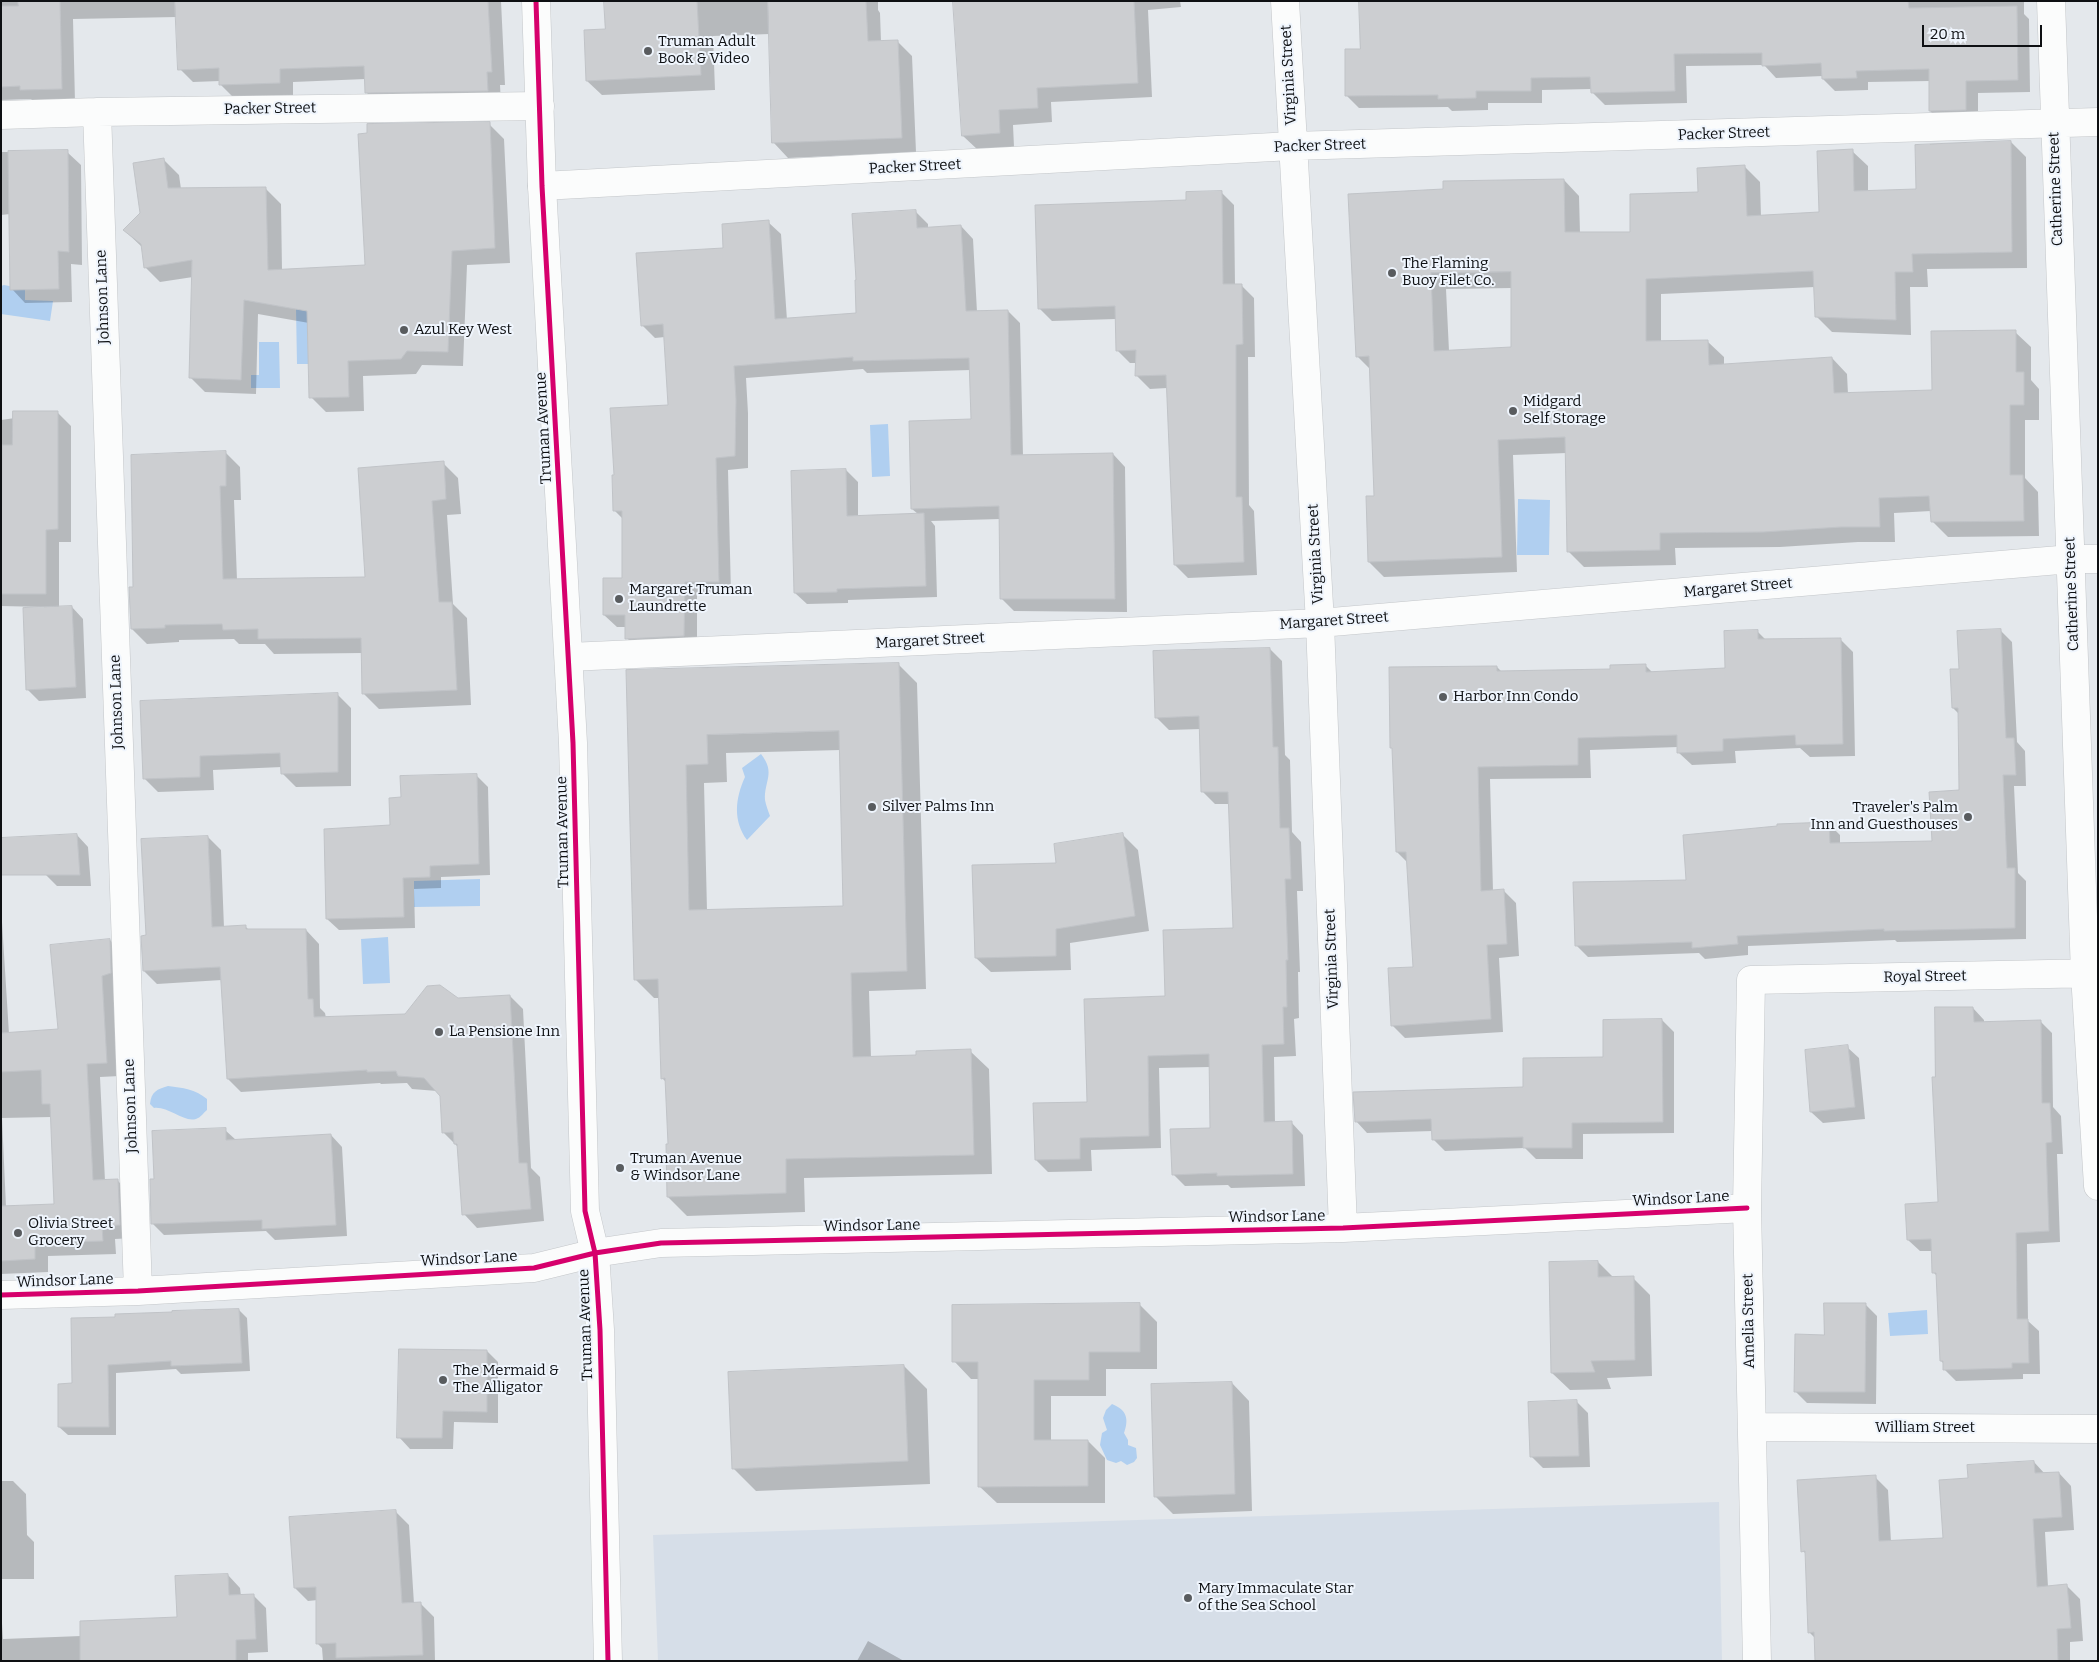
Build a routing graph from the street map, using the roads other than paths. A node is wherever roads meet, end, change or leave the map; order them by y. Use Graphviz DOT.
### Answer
graph roads {
  1 [pos="536,1"];
  2 [pos="1285,1"];
  3 [pos="2051,1"];
  4 [pos="540,106"];
  5 [pos="96,112"];
  6 [pos="1,115"];
  7 [pos="2098,122"];
  8 [pos="2054,124"];
  9 [pos="1292,146"];
  10 [pos="542,186"];
  11 [pos="2071,559"];
  12 [pos="2098,559"];
  13 [pos="1320,623"];
  14 [pos="569,657"];
  15 [pos="2091,974"];
  16 [pos="1751,980"];
  17 [pos="2098,1186"];
  18 [pos="1746,1208"];
  19 [pos="1342,1228"];
  20 [pos="595,1253"];
  21 [pos="138,1291"];
  22 [pos="1,1295"];
  23 [pos="1752,1427"];
  24 [pos="2098,1429"];
  25 [pos="608,1661"];
  26 [pos="1756,1661"];
  1 -- 4 [label="street, Truman Avenue"];
  2 -- 9 [label="street, Virginia Street"];
  3 -- 8 [label="street, Catherine Street"];
  4 -- 5 [label="street, Packer Street"];
  4 -- 10 [label="street, Truman Avenue"];
  5 -- 6 [label="street, Packer Street"];
  5 -- 21 [label="street, Johnson Lane"];
  7 -- 8 [label="street, Packer Street"];
  8 -- 9 [label="street, Packer Street"];
  8 -- 11 [label="street, Catherine Street"];
  9 -- 10 [label="street, Packer Street"];
  9 -- 13 [label="street, Virginia Street"];
  10 -- 14 [label="street, Truman Avenue"];
  11 -- 12 [label="street, Margaret Street"];
  11 -- 13 [label="street, Margaret Street"];
  11 -- 15 [label="street, Catherine Street"];
  13 -- 14 [label="street, Margaret Street"];
  13 -- 19 [label="street, Virginia Street"];
  14 -- 20 [label="street, Truman Avenue"];
  15 -- 16 [label="street, Royal Street"];
  15 -- 17 [label="street, Catherine Street"];
  16 -- 18 [label="street, Amelia Street"];
  18 -- 19 [label="street, Windsor Lane"];
  18 -- 23 [label="street, Amelia Street"];
  19 -- 20 [label="street, Windsor Lane"];
  20 -- 21 [label="street, Windsor Lane"];
  20 -- 25 [label="street, Truman Avenue"];
  21 -- 22 [label="street, Windsor Lane"];
  23 -- 24 [label="street, William Street"];
  23 -- 26 [label="street, Amelia Street"];
}
